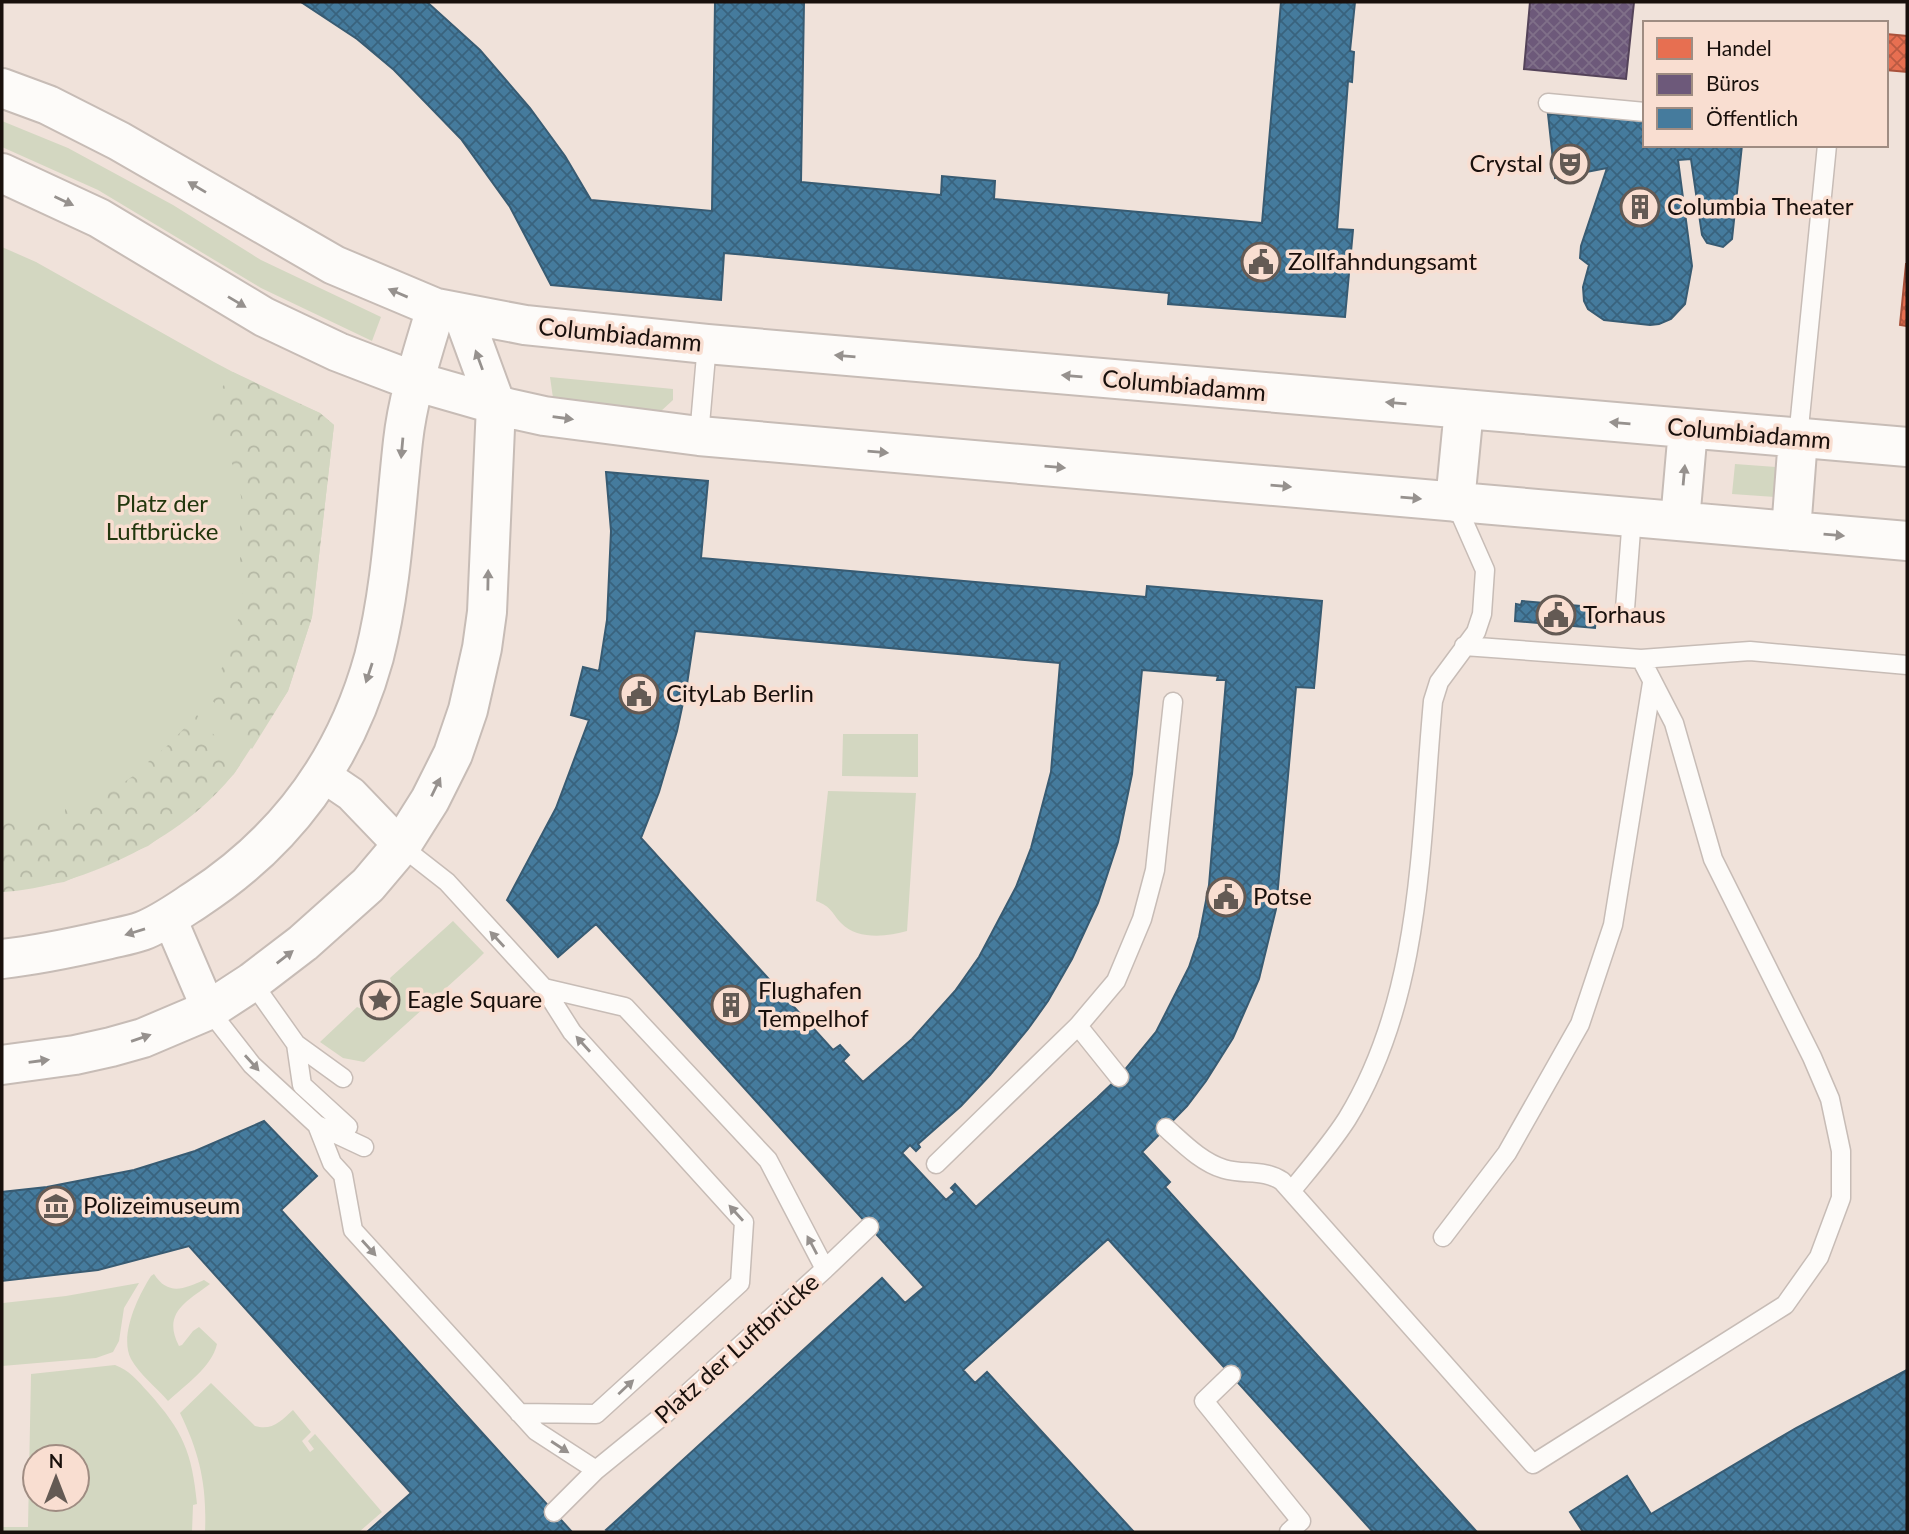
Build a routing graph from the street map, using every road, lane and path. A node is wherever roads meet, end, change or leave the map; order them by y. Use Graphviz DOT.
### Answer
graph roads {
  1 [pos="2,88"];
  2 [pos="1548,103"];
  3 [pos="1643,111"];
  4 [pos="1827,147"];
  5 [pos="2,173"];
  6 [pos="449,311"];
  7 [pos="706,344"];
  8 [pos="414,381"];
  9 [pos="496,405"];
  10 [pos="1464,409"];
  11 [pos="1688,429"];
  12 [pos="699,436"];
  13 [pos="1798,438"];
  14 [pos="1907,447"];
  15 [pos="1455,502"];
  16 [pos="1632,517"];
  17 [pos="1680,521"];
  18 [pos="1791,531"];
  19 [pos="1907,541"];
  20 [pos="1625,609"];
  21 [pos="1464,646"];
  22 [pos="1640,659"];
  23 [pos="1907,665"];
  24 [pos="1652,683"];
  25 [pos="1173,702"];
  26 [pos="323,775"];
  27 [pos="401,846"];
  28 [pos="169,917"];
  29 [pos="2,959"];
  30 [pos="253,982"];
  31 [pos="544,988"];
  32 [pos="209,1010"];
  33 [pos="1078,1026"];
  34 [pos="296,1044"];
  35 [pos="2,1065"];
  36 [pos="1119,1077"];
  37 [pos="343,1078"];
  38 [pos="317,1125"];
  39 [pos="348,1126"];
  40 [pos="1166,1128"];
  41 [pos="364,1147"];
  42 [pos="936,1164"];
  43 [pos="1292,1190"];
  44 [pos="869,1227"];
  45 [pos="1443,1237"];
  46 [pos="825,1269"];
  47 [pos="1231,1375"];
  48 [pos="519,1413"];
  49 [pos="596,1470"];
  50 [pos="554,1512"];
  51 [pos="1289,1532"];
  6 -- 1 [label="main road, one-way"];
  2 -- 3 [label="lane"];
  4 -- 13 [label="lane"];
  5 -- 8 [label="main road, one-way"];
  6 -- 7 [label="main road, Columbiadamm"];
  6 -- 8 [label="main road"];
  9 -- 6 [label="main road, one-way"];
  10 -- 7 [label="main road, Columbiadamm, one-way"];
  7 -- 12 [label="lane"];
  8 -- 9 [label="main road"];
  8 -- 26 [label="main road, one-way"];
  9 -- 12 [label="main road, one-way"];
  27 -- 9 [label="main road, one-way"];
  11 -- 10 [label="main road, Columbiadamm, one-way"];
  10 -- 15 [label="main road"];
  11 -- 13 [label="main road, Columbiadamm"];
  17 -- 11 [label="main road, one-way"];
  12 -- 15 [label="main road, one-way"];
  13 -- 14 [label="main road, Columbiadamm"];
  13 -- 18 [label="main road"];
  15 -- 16 [label="main road"];
  15 -- 21 [label="lane"];
  16 -- 17 [label="main road"];
  16 -- 20 [label="lane"];
  17 -- 18 [label="main road"];
  18 -- 19 [label="main road, one-way"];
  21 -- 22 [label="lane"];
  21 -- 43 [label="lane"];
  22 -- 23 [label="lane"];
  22 -- 24 [label="lane"];
  24 -- 43 [label="lane"];
  24 -- 45 [label="lane"];
  25 -- 33 [label="lane"];
  26 -- 27 [label="street, Platz der Luftbrücke"];
  26 -- 28 [label="main road"];
  30 -- 27 [label="main road, one-way"];
  31 -- 27 [label="lane, Platz der Luftbrücke, one-way"];
  28 -- 29 [label="main road, one-way"];
  28 -- 32 [label="street"];
  30 -- 32 [label="main road"];
  30 -- 34 [label="lane"];
  46 -- 31 [label="lane, Platz der Luftbrücke, one-way"];
  48 -- 31 [label="lane, Platz der Luftbrücke, one-way"];
  35 -- 32 [label="main road, one-way"];
  32 -- 38 [label="lane, one-way"];
  33 -- 36 [label="lane"];
  33 -- 42 [label="lane"];
  34 -- 37 [label="lane"];
  34 -- 39 [label="lane"];
  38 -- 41 [label="lane"];
  38 -- 48 [label="lane, one-way"];
  40 -- 43 [label="lane"];
  44 -- 46 [label="lane"];
  46 -- 49 [label="lane, Platz der Luftbrücke"];
  47 -- 51 [label="lane"];
  48 -- 49 [label="lane, one-way"];
  49 -- 50 [label="lane, Platz der Luftbrücke"];
}
